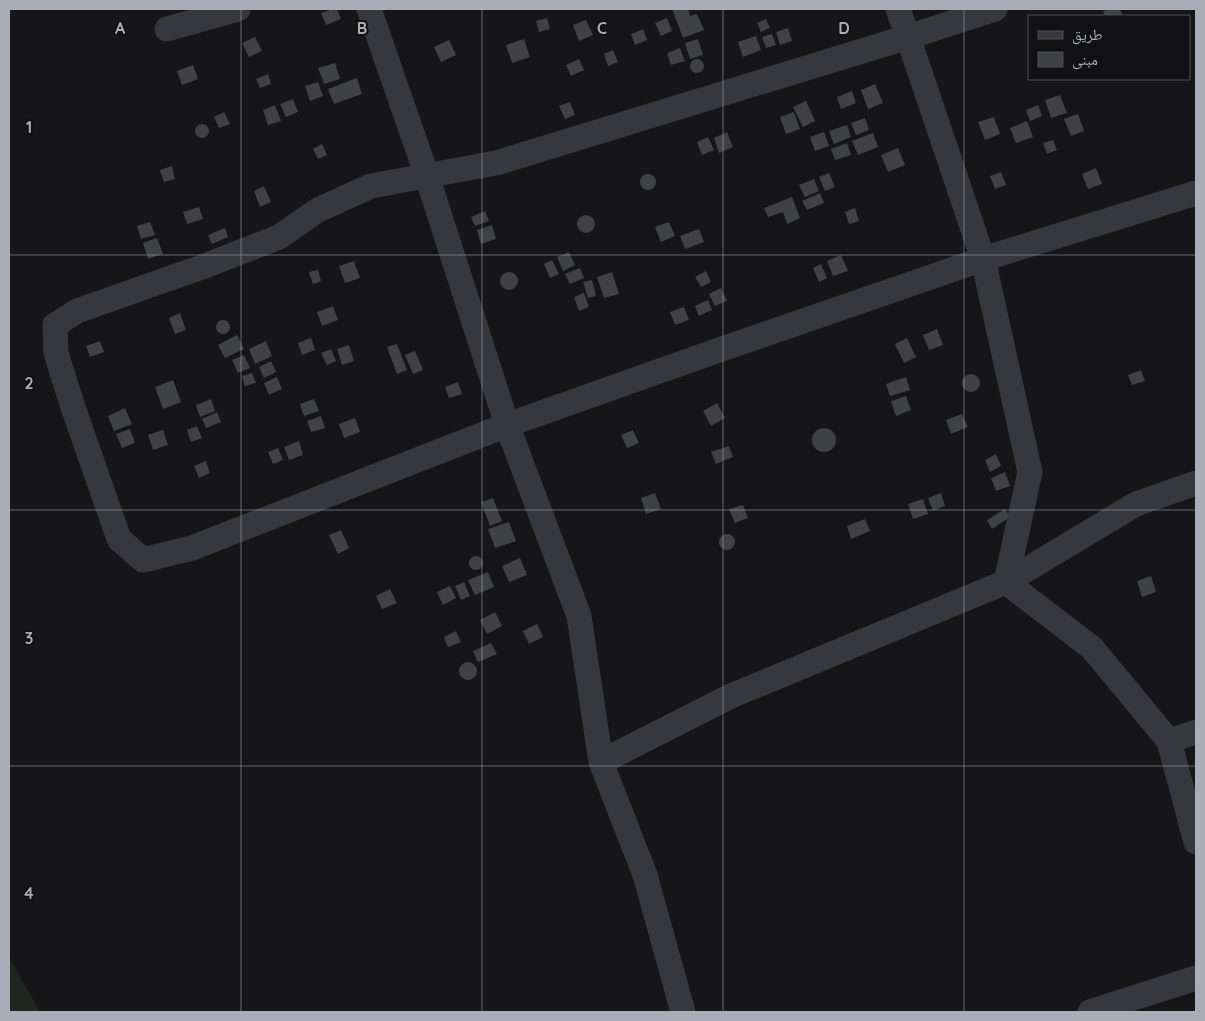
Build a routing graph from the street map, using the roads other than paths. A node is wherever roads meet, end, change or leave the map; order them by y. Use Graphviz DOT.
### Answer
graph roads {
  1 [pos="238,9"];
  2 [pos="369,9"];
  3 [pos="898,9"];
  4 [pos="995,9"];
  5 [pos="167,29"];
  6 [pos="908,37"];
  7 [pos="427,176"];
  8 [pos="1196,193"];
  9 [pos="983,259"];
  10 [pos="507,425"];
  11 [pos="1196,483"];
  12 [pos="1006,582"];
  13 [pos="1196,732"];
  14 [pos="1169,740"];
  15 [pos="601,762"];
  16 [pos="1196,842"];
  17 [pos="1196,978"];
  18 [pos="683,1012"];
  19 [pos="1090,1012"];
  1 -- 5 [label="street"];
  2 -- 7 [label="street"];
  3 -- 6 [label="street"];
  4 -- 6 [label="street"];
  6 -- 7 [label="street"];
  6 -- 9 [label="street"];
  7 -- 10 [label="street"];
  7 -- 10 [label="street"];
  8 -- 9 [label="street"];
  9 -- 10 [label="street"];
  9 -- 12 [label="street"];
  10 -- 15 [label="street"];
  11 -- 12 [label="street"];
  12 -- 14 [label="street"];
  12 -- 15 [label="street"];
  13 -- 14 [label="street"];
  14 -- 16 [label="street"];
  15 -- 18 [label="street"];
  17 -- 19 [label="street"];
}
